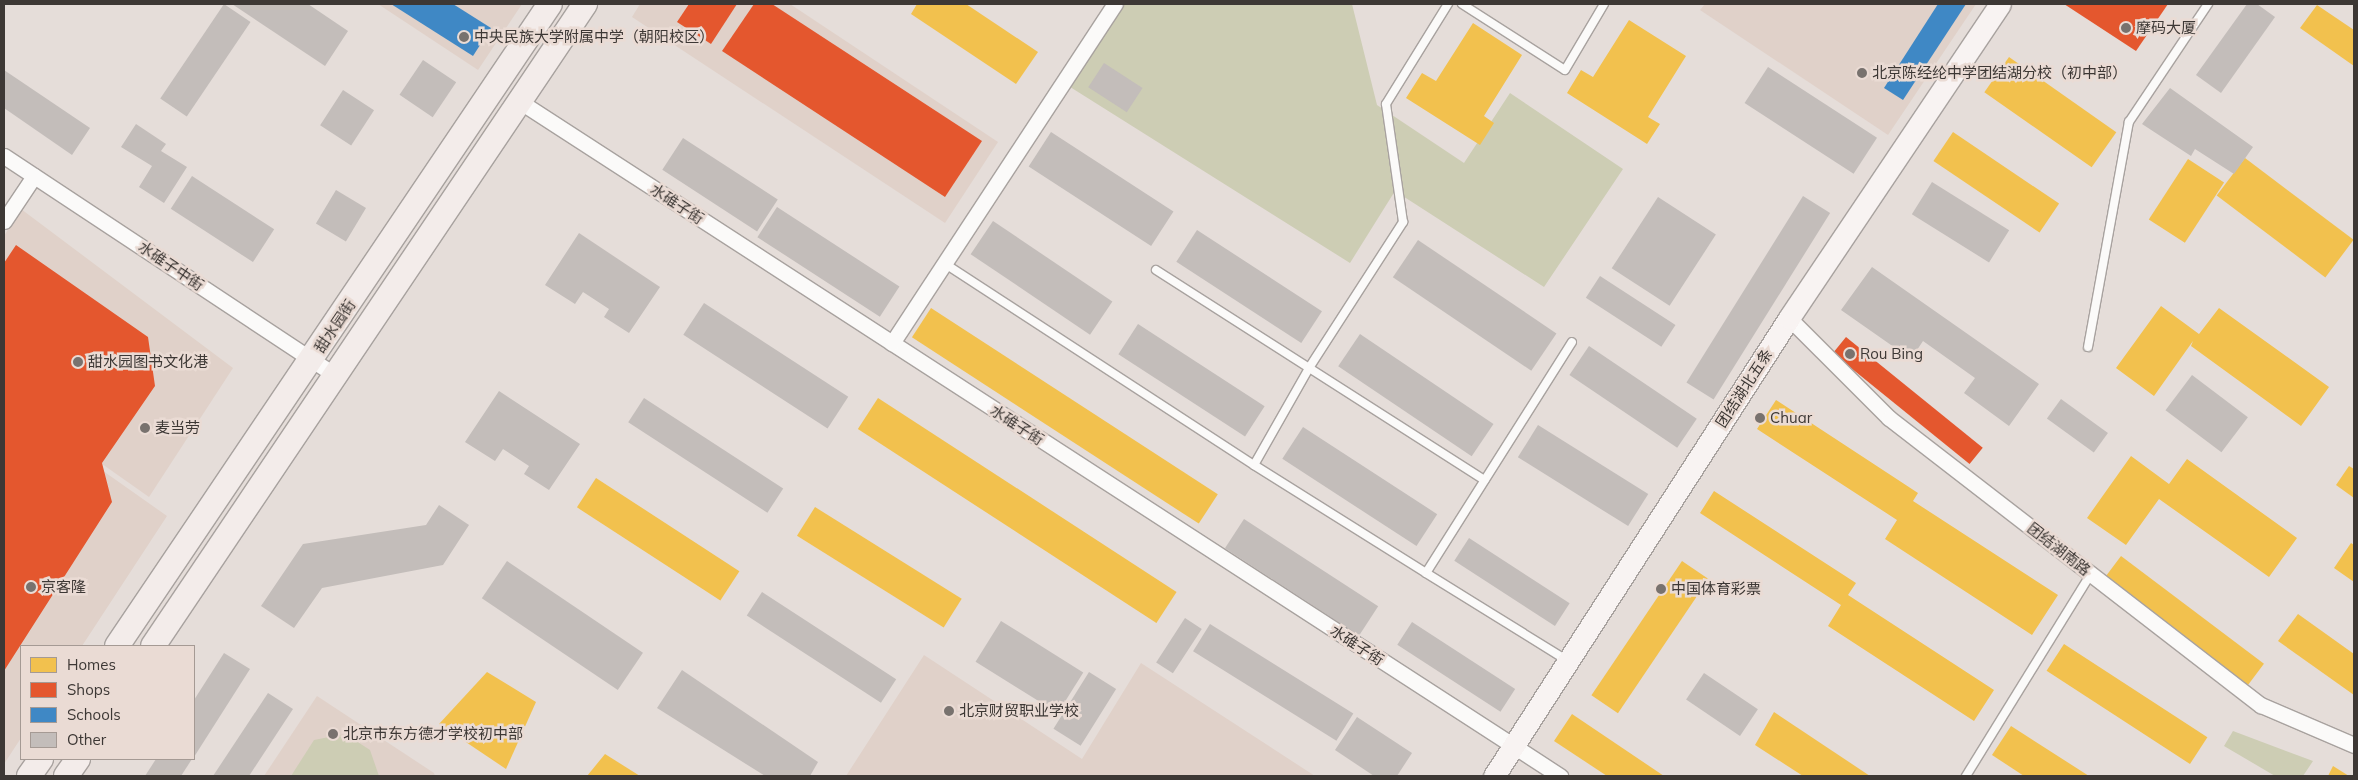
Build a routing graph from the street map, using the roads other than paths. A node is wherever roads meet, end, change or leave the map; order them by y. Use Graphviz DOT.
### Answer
graph roads {
  1 [pos="550,4"];
  2 [pos="586,4"];
  3 [pos="1115,4"];
  4 [pos="1448,4"];
  5 [pos="1462,4"];
  6 [pos="1604,4"];
  7 [pos="2000,4"];
  8 [pos="2208,4"];
  9 [pos="520,102"];
  10 [pos="4,156"];
  11 [pos="34,176"];
  12 [pos="4,222"];
  13 [pos="944,263"];
  14 [pos="1156,270"];
  15 [pos="1789,318"];
  16 [pos="1572,342"];
  17 [pos="892,343"];
  18 [pos="2088,346"];
  19 [pos="312,361"];
  20 [pos="1309,368"];
  21 [pos="337,376"];
  22 [pos="1254,465"];
  23 [pos="1485,480"];
  24 [pos="1426,572"];
  25 [pos="2092,574"];
  26 [pos="118,645"];
  27 [pos="155,645"];
  28 [pos="1569,662"];
  29 [pos="2354,745"];
  30 [pos="1515,748"];
  31 [pos="40,760"];
  32 [pos="77,760"];
  33 [pos="29,776"];
  34 [pos="66,776"];
  35 [pos="1494,776"];
  36 [pos="1560,776"];
  37 [pos="1966,776"];
  1 -- 19 [label="main road, 甜水园街"];
  2 -- 9 [label="main road, 甜水园街"];
  3 -- 13 [label="street"];
  4 -- 20 [label="lane"];
  5 -- 6 [label="lane"];
  7 -- 15 [label="street, 团结湖北五条"];
  8 -- 18 [label="lane"];
  9 -- 17 [label="street, 水碓子街"];
  9 -- 21 [label="main road, 甜水园街"];
  10 -- 11 [label="street, 水碓子中街"];
  11 -- 12 [label="street"];
  11 -- 19 [label="street, 水碓子中街"];
  13 -- 17 [label="street"];
  13 -- 22 [label="lane"];
  14 -- 20 [label="lane"];
  15 -- 25 [label="street, 团结湖南路"];
  15 -- 28 [label="street, 团结湖北五条"];
  16 -- 23 [label="lane"];
  17 -- 30 [label="street, 水碓子街"];
  19 -- 21 [label="street, 水碓子中街"];
  19 -- 26 [label="main road, 甜水园街"];
  20 -- 22 [label="lane"];
  20 -- 23 [label="lane"];
  21 -- 27 [label="main road, 甜水园街"];
  22 -- 24 [label="lane"];
  23 -- 24 [label="lane"];
  24 -- 28 [label="lane"];
  25 -- 29 [label="street, 团结湖南路"];
  25 -- 37 [label="lane"];
  28 -- 30 [label="street, 团结湖北五条"];
  30 -- 35 [label="street, 团结湖北五条"];
  30 -- 36 [label="street, 水碓子街"];
  31 -- 33 [label="main road"];
  32 -- 34 [label="main road"];
}
